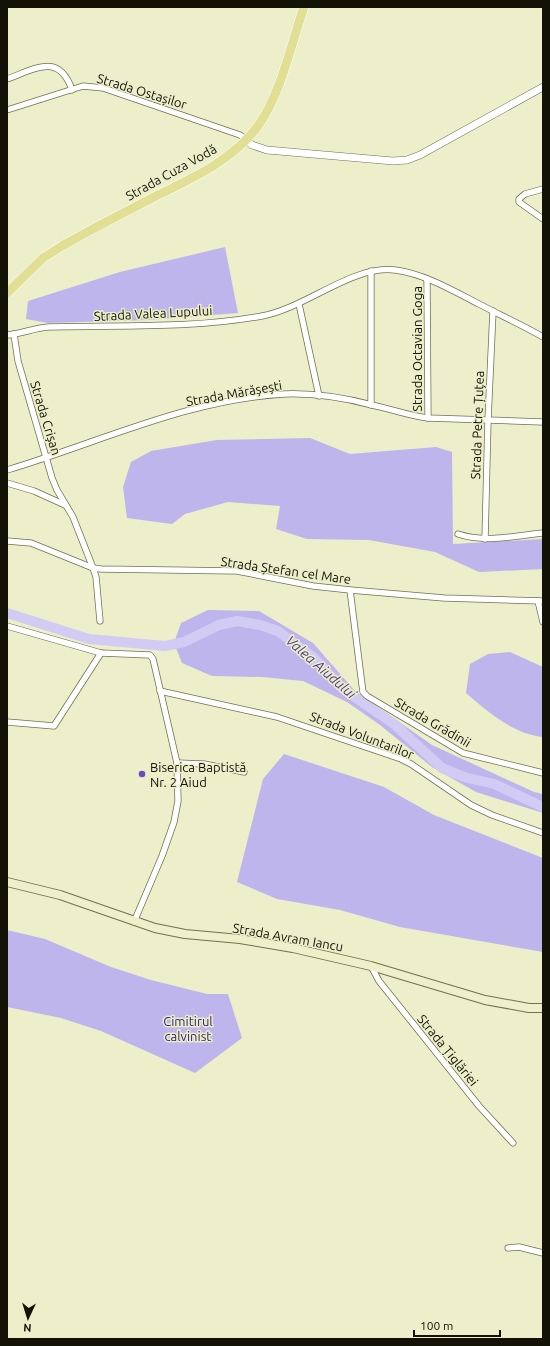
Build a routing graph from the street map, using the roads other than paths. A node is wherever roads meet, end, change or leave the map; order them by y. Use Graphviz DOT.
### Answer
graph roads {
  1 [pos="304,7"];
  2 [pos="7,79"];
  3 [pos="543,87"];
  4 [pos="72,90"];
  5 [pos="7,110"];
  6 [pos="245,139"];
  7 [pos="543,189"];
  8 [pos="543,219"];
  9 [pos="371,271"];
  10 [pos="427,279"];
  11 [pos="7,293"];
  12 [pos="299,304"];
  13 [pos="493,311"];
  14 [pos="14,334"];
  15 [pos="7,335"];
  16 [pos="543,337"];
  17 [pos="319,396"];
  18 [pos="371,404"];
  19 [pos="428,418"];
  20 [pos="488,420"];
  21 [pos="543,422"];
  22 [pos="47,458"];
  23 [pos="7,470"];
  24 [pos="7,483"];
  25 [pos="66,506"];
  26 [pos="543,533"];
  27 [pos="458,534"];
  28 [pos="485,539"];
  29 [pos="7,541"];
  30 [pos="93,568"];
  31 [pos="350,590"];
  32 [pos="540,601"];
  33 [pos="100,621"];
  34 [pos="543,622"];
  35 [pos="7,626"];
  36 [pos="101,653"];
  37 [pos="160,691"];
  38 [pos="7,722"];
  39 [pos="177,763"];
  40 [pos="244,772"];
  41 [pos="543,773"];
  42 [pos="543,833"];
  43 [pos="7,882"];
  44 [pos="134,922"];
  45 [pos="371,966"];
  46 [pos="543,1008"];
  47 [pos="513,1143"];
  48 [pos="508,1248"];
  49 [pos="543,1253"];
  1 -- 6 [label="main road, Strada Cuza Vodă"];
  2 -- 4 [label="street"];
  3 -- 6 [label="street"];
  4 -- 5 [label="street, Strada Ostașilor"];
  4 -- 6 [label="street, Strada Ostașilor"];
  6 -- 11 [label="main road, Strada Cuza Vodă"];
  7 -- 8 [label="street"];
  9 -- 10 [label="street, Strada Valea Lupului"];
  9 -- 12 [label="street, Strada Valea Lupului"];
  9 -- 18 [label="street"];
  10 -- 13 [label="street, Strada Valea Lupului"];
  10 -- 19 [label="street, Strada Octavian Goga"];
  12 -- 14 [label="street, Strada Valea Lupului"];
  12 -- 17 [label="street"];
  13 -- 16 [label="street, Strada Valea Lupului"];
  13 -- 20 [label="street, Strada Petre Țuțea"];
  14 -- 15 [label="street, Strada Valea Lupului"];
  14 -- 22 [label="street, Strada Crișan"];
  17 -- 18 [label="street, Strada Mărășești"];
  17 -- 22 [label="street, Strada Mărășești"];
  18 -- 19 [label="street, Strada Mărășești"];
  19 -- 20 [label="street, Strada Mărășești"];
  20 -- 21 [label="street, Strada Mărășești"];
  20 -- 28 [label="street, Strada Petre Țuțea"];
  22 -- 23 [label="street, Strada Mărășești"];
  22 -- 25 [label="street, Strada Crișan"];
  24 -- 25 [label="street"];
  25 -- 30 [label="street, Strada Crișan"];
  26 -- 28 [label="street"];
  27 -- 28 [label="street"];
  29 -- 30 [label="street, Strada Ștefan cel Mare"];
  30 -- 31 [label="street, Strada Ștefan cel Mare"];
  30 -- 33 [label="street, Strada Crișan"];
  31 -- 32 [label="street, Strada Ștefan cel Mare"];
  31 -- 41 [label="street, Strada Grădinii"];
  32 -- 34 [label="street"];
  35 -- 36 [label="street"];
  36 -- 37 [label="street"];
  36 -- 38 [label="street"];
  37 -- 39 [label="street"];
  37 -- 42 [label="street, Strada Voluntarilor"];
  39 -- 40 [label="street"];
  39 -- 44 [label="street"];
  43 -- 44 [label="main road, Strada Avram Iancu"];
  44 -- 45 [label="main road, Strada Avram Iancu"];
  45 -- 46 [label="main road, Strada Avram Iancu"];
  45 -- 47 [label="street, Strada Țiglăriei"];
  48 -- 49 [label="street"];
}
